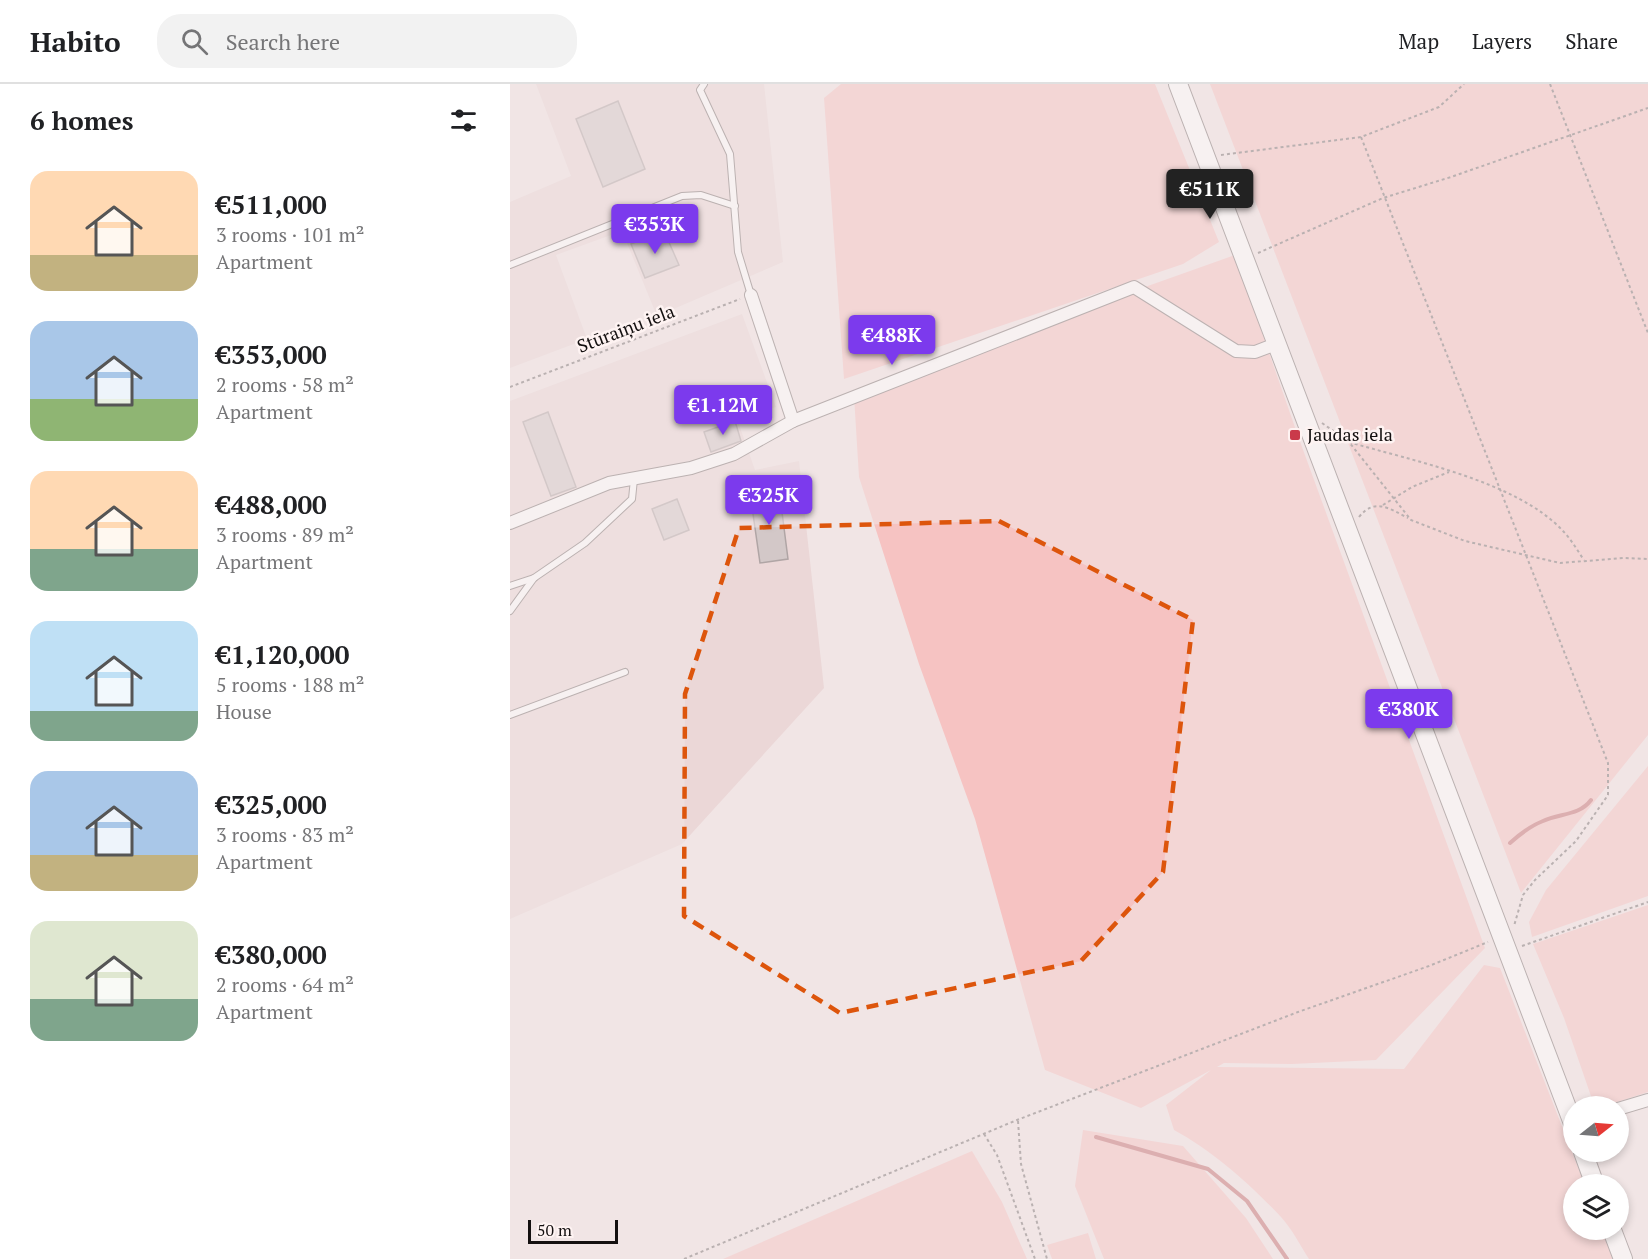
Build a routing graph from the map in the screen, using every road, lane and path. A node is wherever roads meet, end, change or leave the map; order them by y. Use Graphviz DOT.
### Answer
graph roads {
  1 [pos="704,84"];
  2 [pos="1178,84"];
  3 [pos="1464,84"];
  4 [pos="1550,84"];
  5 [pos="1648,108"];
  6 [pos="1571,136"];
  7 [pos="1361,137"];
  8 [pos="1206,159"];
  9 [pos="1383,198"];
  10 [pos="735,206"];
  11 [pos="1244,258"];
  12 [pos="510,265"];
  13 [pos="752,295"];
  14 [pos="1648,333"];
  15 [pos="1276,344"];
  16 [pos="510,387"];
  17 [pos="1305,420"];
  18 [pos="793,421"];
  19 [pos="1349,442"];
  20 [pos="1449,472"];
  21 [pos="634,479"];
  22 [pos="1500,491"];
  23 [pos="1394,498"];
  24 [pos="1383,505"];
  25 [pos="1411,520"];
  26 [pos="510,523"];
  27 [pos="1348,530"];
  28 [pos="1526,555"];
  29 [pos="1648,559"];
  30 [pos="1585,561"];
  31 [pos="534,578"];
  32 [pos="510,586"];
  33 [pos="510,611"];
  34 [pos="625,672"];
  35 [pos="510,716"];
  36 [pos="1648,902"];
  37 [pos="1505,944"];
  38 [pos="1563,1098"];
  39 [pos="1648,1100"];
  40 [pos="1629,1106"];
  41 [pos="1017,1120"];
  42 [pos="984,1134"];
  43 [pos="1616,1240"];
  44 [pos="691,1258"];
  45 [pos="684,1259"];
  46 [pos="1035,1259"];
  47 [pos="1047,1259"];
  48 [pos="1623,1259"];
  1 -- 10 [label="lane"];
  2 -- 8 [label="main road"];
  3 -- 7 [label="path"];
  4 -- 6 [label="path"];
  5 -- 6 [label="path"];
  6 -- 9 [label="path"];
  6 -- 14 [label="path"];
  7 -- 8 [label="path"];
  7 -- 9 [label="path"];
  8 -- 11 [label="main road"];
  9 -- 11 [label="path"];
  9 -- 22 [label="path"];
  10 -- 12 [label="lane"];
  10 -- 13 [label="lane"];
  11 -- 15 [label="main road"];
  13 -- 16 [label="path, Stūraiņu iela"];
  13 -- 18 [label="street"];
  15 -- 17 [label="main road"];
  15 -- 18 [label="street"];
  17 -- 19 [label="path"];
  17 -- 27 [label="main road"];
  18 -- 21 [label="street"];
  19 -- 20 [label="path"];
  19 -- 23 [label="path"];
  20 -- 22 [label="path"];
  20 -- 23 [label="path"];
  21 -- 26 [label="street"];
  21 -- 31 [label="lane"];
  22 -- 28 [label="path"];
  22 -- 30 [label="path"];
  23 -- 24 [label="path"];
  23 -- 25 [label="path"];
  24 -- 25 [label="path"];
  24 -- 27 [label="path"];
  25 -- 28 [label="path"];
  27 -- 37 [label="main road"];
  28 -- 30 [label="path"];
  28 -- 37 [label="path"];
  29 -- 30 [label="path"];
  31 -- 32 [label="lane"];
  31 -- 33 [label="lane"];
  34 -- 35 [label="lane"];
  36 -- 37 [label="path"];
  37 -- 38 [label="main road"];
  37 -- 41 [label="path"];
  39 -- 40 [label="street"];
  41 -- 42 [label="path"];
  41 -- 47 [label="path"];
  42 -- 44 [label="path"];
  42 -- 46 [label="path"];
  43 -- 48 [label="main road"];
  44 -- 45 [label="path"];
}
